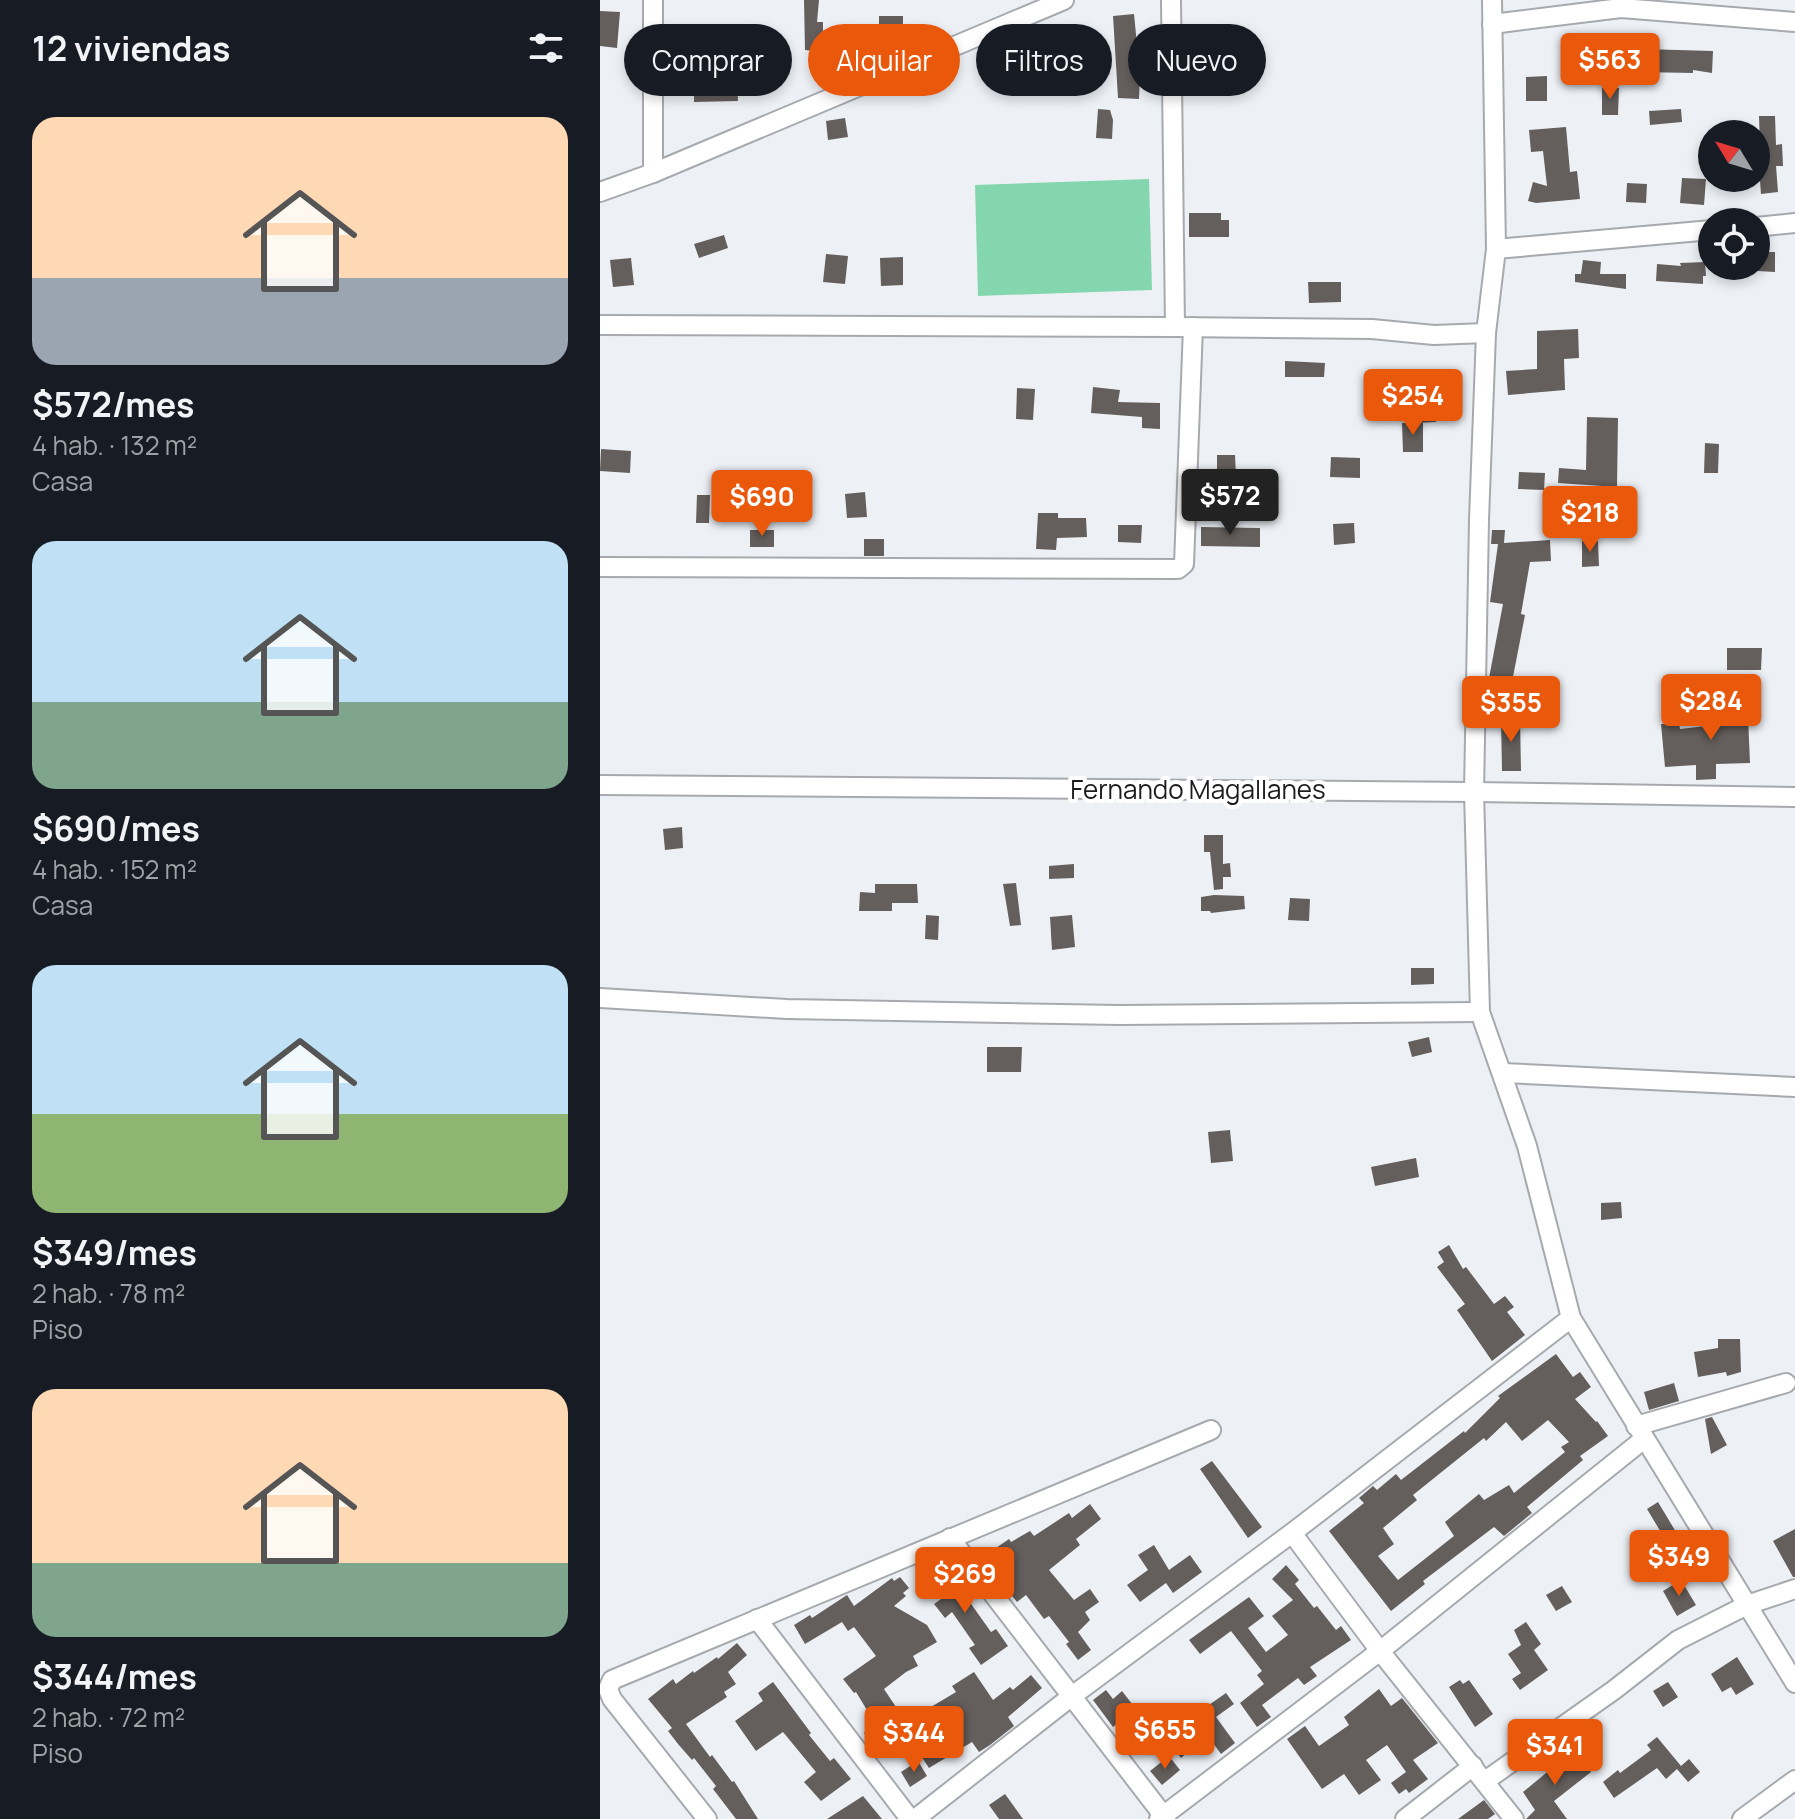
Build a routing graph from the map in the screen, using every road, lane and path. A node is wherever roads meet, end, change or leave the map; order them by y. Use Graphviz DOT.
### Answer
graph roads {
  1 [pos="653,0"];
  2 [pos="1064,0"];
  3 [pos="1171,0"];
  4 [pos="1492,0"];
  5 [pos="1795,22"];
  6 [pos="1492,24"];
  7 [pos="653,173"];
  8 [pos="600,192"];
  9 [pos="1795,223"];
  10 [pos="1770,226"];
  11 [pos="1698,231"];
  12 [pos="1496,249"];
  13 [pos="600,325"];
  14 [pos="1184,327"];
  15 [pos="1486,333"];
  16 [pos="600,567"];
  17 [pos="600,785"];
  18 [pos="1474,792"];
  19 [pos="1795,797"];
  20 [pos="600,998"];
  21 [pos="1480,1012"];
  22 [pos="1503,1073"];
  23 [pos="1795,1087"];
  24 [pos="1571,1318"];
  25 [pos="1786,1383"];
  26 [pos="1211,1430"];
  27 [pos="1640,1432"];
  28 [pos="1292,1533"];
  29 [pos="950,1538"];
  30 [pos="1795,1589"];
  31 [pos="1747,1605"];
  32 [pos="757,1619"];
  33 [pos="1380,1651"];
  34 [pos="1795,1683"];
  35 [pos="1072,1696"];
  36 [pos="1479,1774"];
  37 [pos="1795,1780"];
  38 [pos="1163,1818"];
  39 [pos="707,1819"];
  40 [pos="913,1819"];
  41 [pos="1405,1819"];
  42 [pos="1514,1819"];
  43 [pos="1742,1819"];
  1 -- 7 [label="street"];
  2 -- 7 [label="street"];
  3 -- 14 [label="street"];
  4 -- 6 [label="street"];
  5 -- 6 [label="street"];
  6 -- 12 [label="street"];
  7 -- 8 [label="street"];
  9 -- 10 [label="street"];
  11 -- 12 [label="street"];
  12 -- 15 [label="street"];
  13 -- 14 [label="street"];
  14 -- 15 [label="street"];
  14 -- 16 [label="street"];
  15 -- 18 [label="street"];
  17 -- 18 [label="street, Fernando Magallanes"];
  18 -- 19 [label="street, Fernando Magallanes"];
  18 -- 21 [label="street"];
  20 -- 21 [label="street"];
  21 -- 22 [label="street"];
  22 -- 23 [label="street"];
  22 -- 24 [label="street"];
  24 -- 27 [label="street"];
  24 -- 28 [label="street"];
  25 -- 27 [label="street"];
  26 -- 29 [label="street"];
  27 -- 31 [label="street"];
  27 -- 33 [label="street"];
  28 -- 33 [label="street"];
  28 -- 35 [label="street"];
  29 -- 32 [label="street"];
  29 -- 35 [label="street"];
  30 -- 31 [label="street"];
  31 -- 34 [label="street"];
  31 -- 36 [label="street"];
  32 -- 39 [label="street"];
  32 -- 40 [label="street"];
  33 -- 36 [label="street"];
  33 -- 38 [label="street"];
  35 -- 38 [label="street"];
  35 -- 40 [label="street"];
  36 -- 41 [label="street"];
  36 -- 42 [label="street"];
  37 -- 43 [label="street"];
}
